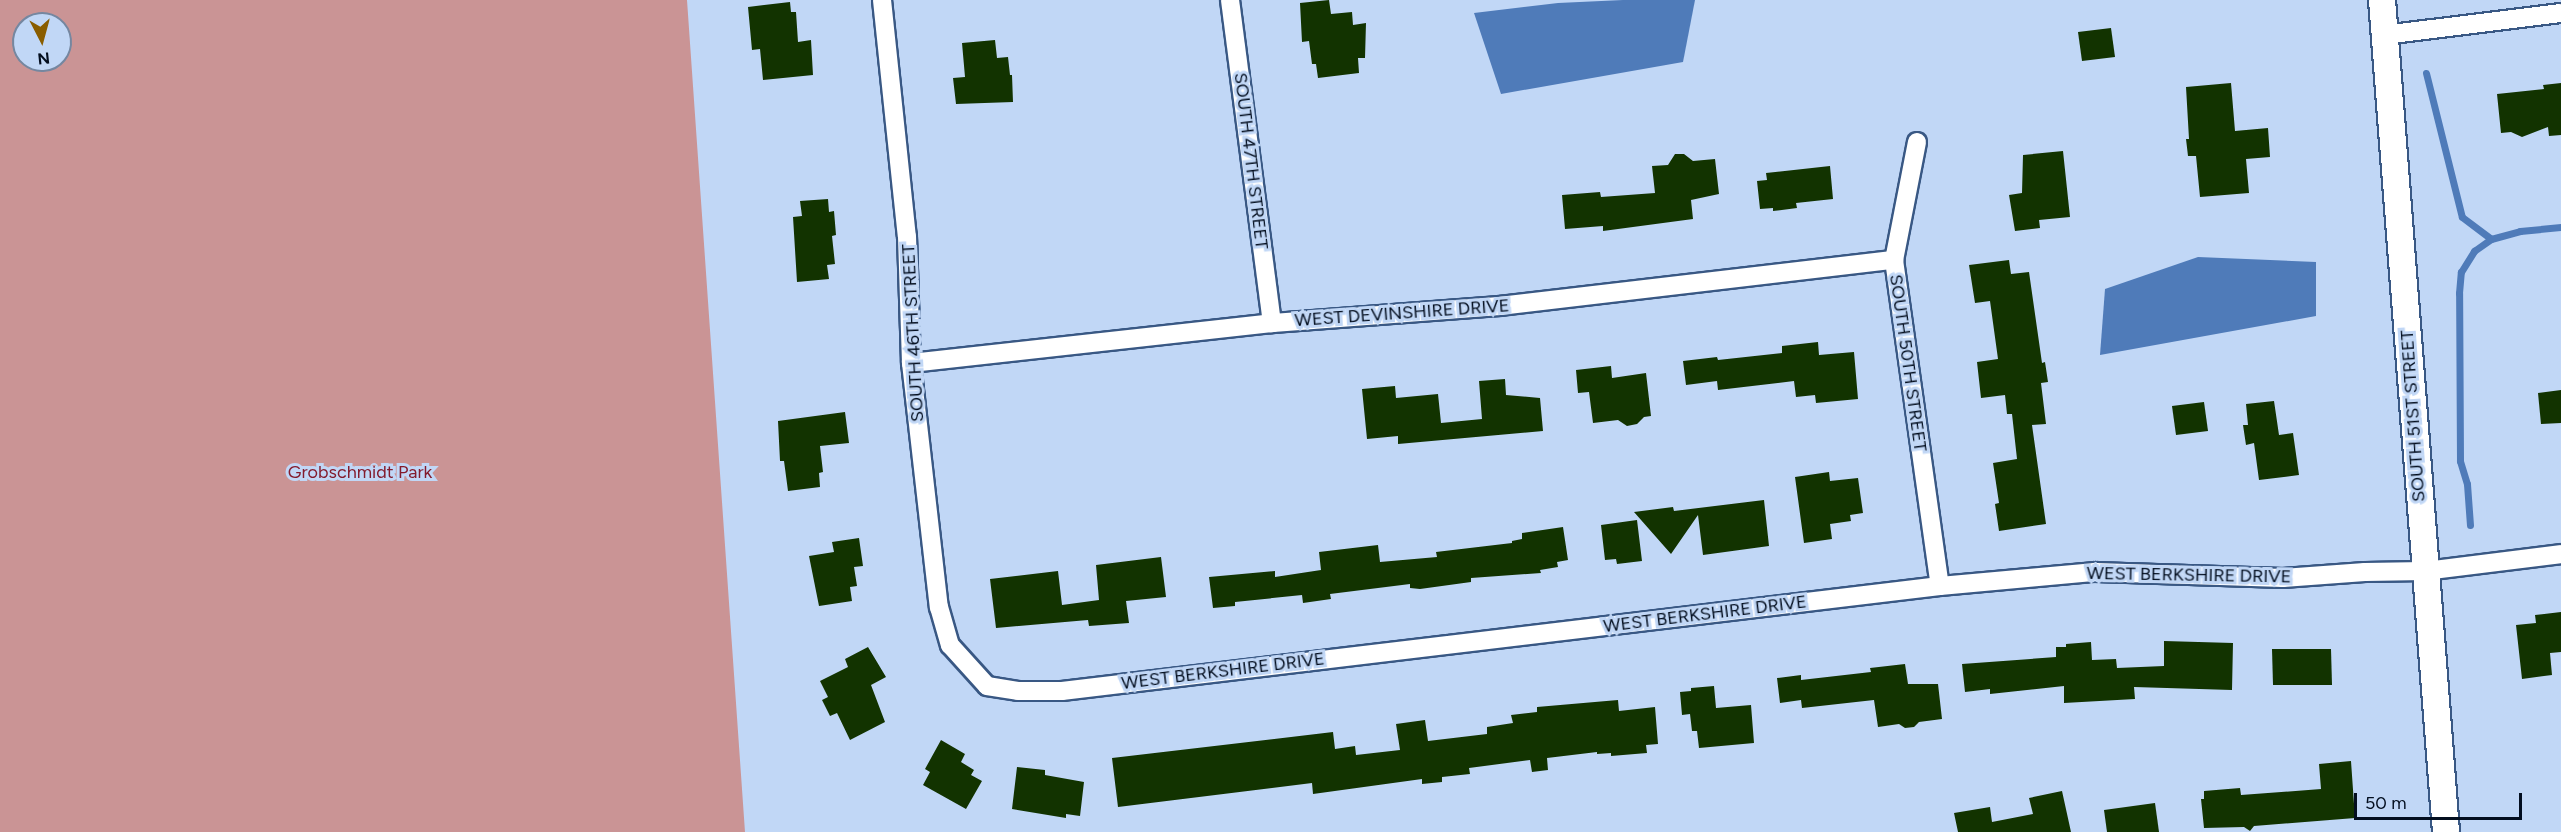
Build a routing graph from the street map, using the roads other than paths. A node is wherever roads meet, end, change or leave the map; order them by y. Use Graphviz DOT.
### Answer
graph roads {
  1 [pos="882,0"];
  2 [pos="1230,0"];
  3 [pos="2382,0"];
  4 [pos="2561,12"];
  5 [pos="2384,35"];
  6 [pos="1917,142"];
  7 [pos="1894,260"];
  8 [pos="1272,323"];
  9 [pos="910,363"];
  10 [pos="2561,554"];
  11 [pos="2425,570"];
  12 [pos="1940,586"];
  13 [pos="987,686"];
  14 [pos="2446,832"];
  1 -- 9 [label="street, SOUTH 46TH STREET"];
  2 -- 8 [label="street, SOUTH 47TH STREET"];
  3 -- 5 [label="street, SOUTH 51ST STREET"];
  4 -- 5 [label="street"];
  5 -- 11 [label="street, SOUTH 51ST STREET"];
  6 -- 7 [label="street, SOUTH 50TH STREET"];
  7 -- 8 [label="street, WEST DEVINSHIRE DRIVE"];
  7 -- 12 [label="street, SOUTH 50TH STREET"];
  8 -- 9 [label="street, WEST DEVINSHIRE DRIVE"];
  9 -- 13 [label="street, SOUTH 46TH STREET"];
  10 -- 11 [label="street, WEST BERKSHIRE DRIVE"];
  11 -- 12 [label="street, WEST BERKSHIRE DRIVE"];
  11 -- 14 [label="street, SOUTH 51ST STREET"];
  12 -- 13 [label="street, WEST BERKSHIRE DRIVE"];
}
